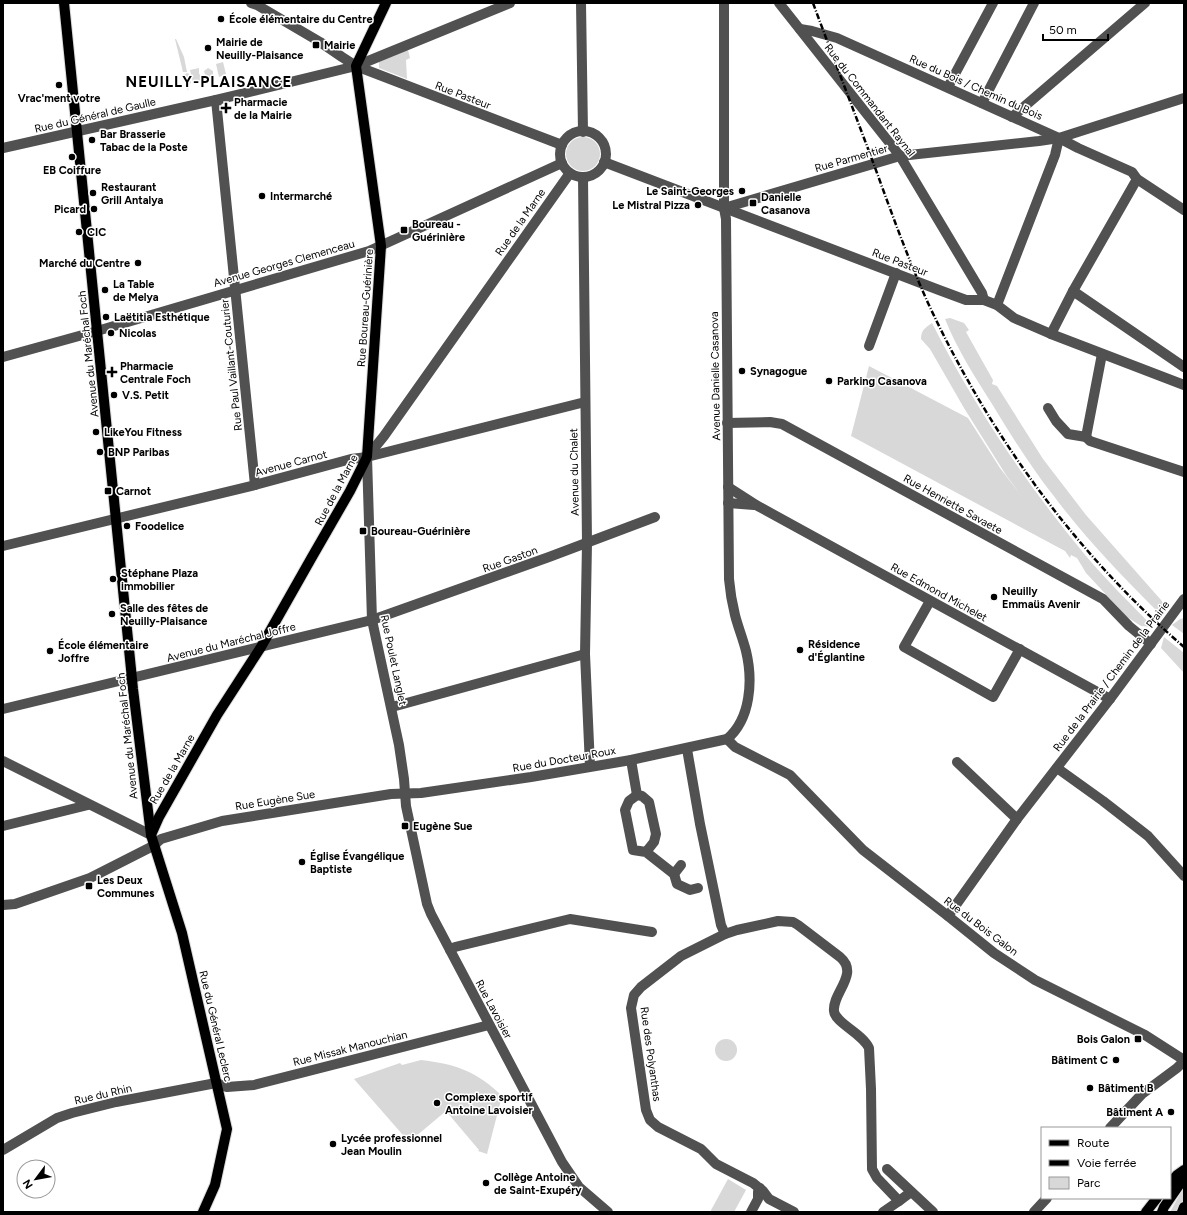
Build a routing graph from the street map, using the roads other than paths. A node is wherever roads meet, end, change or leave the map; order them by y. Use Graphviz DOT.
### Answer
graph roads {
  1 [pos="64,3"];
  2 [pos="252,3"];
  3 [pos="386,3"];
  4 [pos="510,3"];
  5 [pos="581,3"];
  6 [pos="724,3"];
  7 [pos="778,3"];
  8 [pos="993,3"];
  9 [pos="1034,3"];
  10 [pos="1145,3"];
  11 [pos="800,29"];
  12 [pos="356,66"];
  13 [pos="948,87"];
  14 [pos="1184,98"];
  15 [pos="216,100"];
  16 [pos="982,103"];
  17 [pos="1012,117"];
  18 [pos="77,131"];
  19 [pos="583,132"];
  20 [pos="1059,138"];
  21 [pos="562,145"];
  22 [pos="3,148"];
  23 [pos="900,156"];
  24 [pos="604,162"];
  25 [pos="562,163"];
  26 [pos="570,173"];
  27 [pos="583,177"];
  28 [pos="1137,179"];
  29 [pos="724,208"];
  30 [pos="1184,210"];
  31 [pos="381,246"];
  32 [pos="896,273"];
  33 [pos="235,290"];
  34 [pos="1073,291"];
  35 [pos="984,300"];
  36 [pos="997,305"];
  37 [pos="97,331"];
  38 [pos="1051,334"];
  39 [pos="869,346"];
  40 [pos="1102,354"];
  41 [pos="3,357"];
  42 [pos="1184,367"];
  43 [pos="1184,385"];
  44 [pos="585,402"];
  45 [pos="1048,408"];
  46 [pos="727,423"];
  47 [pos="1086,437"];
  48 [pos="367,457"];
  49 [pos="1184,472"];
  50 [pos="255,485"];
  51 [pos="728,487"];
  52 [pos="728,503"];
  53 [pos="756,505"];
  54 [pos="655,517"];
  55 [pos="117,518"];
  56 [pos="587,543"];
  57 [pos="3,546"];
  58 [pos="1184,599"];
  59 [pos="930,600"];
  60 [pos="372,620"];
  61 [pos="1151,644"];
  62 [pos="261,647"];
  63 [pos="1020,649"];
  64 [pos="585,654"];
  65 [pos="133,678"];
  66 [pos="1110,699"];
  67 [pos="392,707"];
  68 [pos="3,709"];
  69 [pos="727,739"];
  70 [pos="687,749"];
  71 [pos="631,760"];
  72 [pos="3,761"];
  73 [pos="957,762"];
  74 [pos="590,766"];
  75 [pos="1057,768"];
  76 [pos="404,794"];
  77 [pos="637,795"];
  78 [pos="88,805"];
  79 [pos="1017,820"];
  80 [pos="3,826"];
  81 [pos="151,835"];
  82 [pos="153,846"];
  83 [pos="646,852"];
  84 [pos="681,865"];
  85 [pos="674,874"];
  86 [pos="1184,876"];
  87 [pos="698,888"];
  88 [pos="3,905"];
  89 [pos="948,916"];
  90 [pos="652,932"];
  91 [pos="725,934"];
  92 [pos="450,950"];
  93 [pos="489,1025"];
  94 [pos="1184,1060"];
  95 [pos="216,1083"];
  96 [pos="1111,1127"];
  97 [pos="3,1150"];
  98 [pos="887,1169"];
  99 [pos="1184,1170"];
  100 [pos="1184,1178"];
  101 [pos="1171,1182"];
  102 [pos="759,1190"];
  103 [pos="911,1192"];
  104 [pos="1171,1197"];
  105 [pos="1046,1199"];
  106 [pos="1157,1199"];
  107 [pos="1170,1199"];
  108 [pos="900,1201"];
  109 [pos="1184,1207"];
  110 [pos="203,1212"];
  111 [pos="608,1212"];
  112 [pos="744,1212"];
  113 [pos="750,1212"];
  114 [pos="794,1212"];
  115 [pos="883,1212"];
  116 [pos="934,1212"];
  117 [pos="1034,1212"];
  118 [pos="1146,1212"];
  119 [pos="1162,1212"];
  120 [pos="1182,1212"];
  1 -- 18 [label="main road, Avenue du Maréchal Foch"];
  2 -- 12 [label="street"];
  3 -- 12 [label="main road"];
  4 -- 12 [label="street, Rue du Général de Gaulle"];
  5 -- 19 [label="street"];
  6 -- 29 [label="street, Avenue Danielle Casanova"];
  7 -- 11 [label="street, Rue du Commandant Raynal"];
  8 -- 13 [label="street"];
  9 -- 16 [label="street"];
  10 -- 17 [label="street"];
  11 -- 13 [label="street, Rue du Bois / Chemin du Bois"];
  11 -- 23 [label="street, Rue du Commandant Raynal"];
  12 -- 15 [label="street, Rue du Général de Gaulle"];
  12 -- 21 [label="street, Rue Pasteur"];
  12 -- 31 [label="main road, Rue Boureau-Guérinière"];
  13 -- 16 [label="street, Rue du Bois / Chemin du Bois"];
  14 -- 20 [label="street, Rue Parmentier"];
  15 -- 18 [label="street, Rue du Général de Gaulle"];
  15 -- 33 [label="street, Rue Paul Vaillant-Couturier"];
  16 -- 17 [label="street, Rue du Bois / Chemin du Bois"];
  17 -- 20 [label="street, Rue du Bois / Chemin du Bois"];
  18 -- 22 [label="street, Rue du Général de Gaulle"];
  18 -- 37 [label="main road, Avenue du Maréchal Foch"];
  19 -- 21 [label="street"];
  19 -- 24 [label="street"];
  20 -- 23 [label="street, Rue Parmentier"];
  20 -- 28 [label="street, Rue du Bois / Chemin du Bois"];
  20 -- 36 [label="street"];
  21 -- 25 [label="street"];
  23 -- 29 [label="street, Rue Parmentier"];
  23 -- 35 [label="street, Rue du Commandant Raynal"];
  24 -- 27 [label="street"];
  24 -- 29 [label="street, Rue Pasteur"];
  25 -- 26 [label="street"];
  25 -- 31 [label="street, Avenue Georges Clemenceau"];
  26 -- 27 [label="street"];
  26 -- 48 [label="street, Rue de la Marne"];
  27 -- 44 [label="street, Avenue du Chalet"];
  28 -- 30 [label="street, Rue du Bois / Chemin du Bois"];
  28 -- 34 [label="street"];
  29 -- 32 [label="street, Rue Pasteur"];
  29 -- 46 [label="street, Avenue Danielle Casanova"];
  31 -- 33 [label="street, Avenue Georges Clemenceau"];
  31 -- 48 [label="main road, Rue Boureau-Guérinière"];
  32 -- 35 [label="street, Rue Pasteur"];
  32 -- 39 [label="street"];
  33 -- 37 [label="street, Avenue Georges Clemenceau"];
  33 -- 50 [label="street, Rue Paul Vaillant-Couturier"];
  34 -- 38 [label="street"];
  34 -- 42 [label="street"];
  35 -- 36 [label="street, Rue Pasteur"];
  36 -- 38 [label="street, Rue Pasteur"];
  37 -- 41 [label="street, Avenue Georges Clemenceau"];
  37 -- 55 [label="main road, Avenue du Maréchal Foch"];
  38 -- 40 [label="street, Rue Pasteur"];
  40 -- 43 [label="street, Rue Pasteur"];
  40 -- 47 [label="street"];
  44 -- 48 [label="street, Avenue Carnot"];
  44 -- 56 [label="street, Avenue du Chalet"];
  45 -- 47 [label="street"];
  46 -- 51 [label="street, Avenue Danielle Casanova"];
  46 -- 61 [label="street, Rue Henriette Savaete"];
  47 -- 49 [label="street"];
  48 -- 50 [label="street, Avenue Carnot"];
  48 -- 60 [label="street, Rue Poulet Langlet"];
  48 -- 62 [label="main road, Rue de la Marne"];
  50 -- 55 [label="street, Avenue Carnot"];
  51 -- 52 [label="street, Avenue Danielle Casanova"];
  51 -- 53 [label="street, Rue Edmond Michelet"];
  52 -- 53 [label="street, Rue Edmond Michelet"];
  52 -- 69 [label="street, Avenue Danielle Casanova"];
  53 -- 59 [label="street, Rue Edmond Michelet"];
  54 -- 56 [label="street, Rue Gaston"];
  55 -- 57 [label="street, Avenue Carnot"];
  55 -- 65 [label="main road, Avenue du Maréchal Foch"];
  56 -- 60 [label="street, Rue Gaston"];
  56 -- 64 [label="street, Avenue du Chalet"];
  58 -- 61 [label="street, Rue de la Prairie / Chemin de la Prairie"];
  59 -- 63 [label="street, Rue Edmond Michelet"];
  59 -- 63 [label="street"];
  60 -- 62 [label="street, Avenue du Maréchal Joffre"];
  60 -- 67 [label="street, Rue Poulet Langlet"];
  61 -- 66 [label="street, Rue de la Prairie / Chemin de la Prairie"];
  62 -- 65 [label="street, Avenue du Maréchal Joffre"];
  62 -- 81 [label="main road, Rue de la Marne"];
  63 -- 66 [label="street, Rue Edmond Michelet"];
  64 -- 67 [label="street"];
  64 -- 74 [label="street, Avenue du Chalet"];
  65 -- 68 [label="street, Avenue du Maréchal Joffre"];
  65 -- 81 [label="main road, Avenue du Maréchal Foch"];
  66 -- 75 [label="street, Rue de la Prairie / Chemin de la Prairie"];
  67 -- 76 [label="street, Rue Poulet Langlet"];
  69 -- 70 [label="street, Rue du Docteur Roux"];
  69 -- 89 [label="street, Rue du Bois Galon"];
  70 -- 71 [label="street, Rue du Docteur Roux"];
  70 -- 91 [label="street"];
  71 -- 74 [label="street, Rue du Docteur Roux"];
  71 -- 77 [label="street"];
  72 -- 78 [label="street"];
  73 -- 79 [label="street"];
  74 -- 76 [label="street, Rue du Docteur Roux"];
  75 -- 79 [label="street, Rue de la Prairie / Chemin de la Prairie"];
  75 -- 86 [label="street"];
  76 -- 82 [label="street, Rue Eugène Sue"];
  76 -- 92 [label="street, Rue Lavoisier"];
  77 -- 83 [label="street"];
  77 -- 83 [label="street"];
  78 -- 80 [label="street"];
  78 -- 81 [label="street"];
  79 -- 89 [label="street, Rue de la Prairie / Chemin de la Prairie"];
  81 -- 82 [label="main road, Avenue du Maréchal Foch"];
  82 -- 88 [label="street, Rue Eugène Sue"];
  82 -- 95 [label="main road, Rue du Général Leclerc"];
  83 -- 85 [label="street"];
  84 -- 85 [label="street"];
  85 -- 87 [label="street"];
  89 -- 94 [label="street, Rue du Bois Galon"];
  90 -- 92 [label="street"];
  91 -- 102 [label="street, Rue des Polyanthas"];
  91 -- 108 [label="street, Rue des Polyanthas"];
  92 -- 93 [label="street, Rue Lavoisier"];
  93 -- 95 [label="street, Rue Missak Manouchian"];
  93 -- 111 [label="street, Rue Lavoisier"];
  94 -- 96 [label="street"];
  95 -- 97 [label="street, Rue du Rhin"];
  95 -- 110 [label="main road, Rue du Général Leclerc"];
  98 -- 103 [label="street"];
  99 -- 101 [label="main road"];
  100 -- 104 [label="main road"];
  102 -- 112 [label="street"];
  102 -- 113 [label="street"];
  102 -- 114 [label="street, Rue des Polyanthas"];
  103 -- 108 [label="street"];
  103 -- 116 [label="street"];
  105 -- 117 [label="street"];
  106 -- 118 [label="main road"];
  107 -- 119 [label="main road"];
  108 -- 115 [label="street"];
  109 -- 120 [label="main road"];
}
